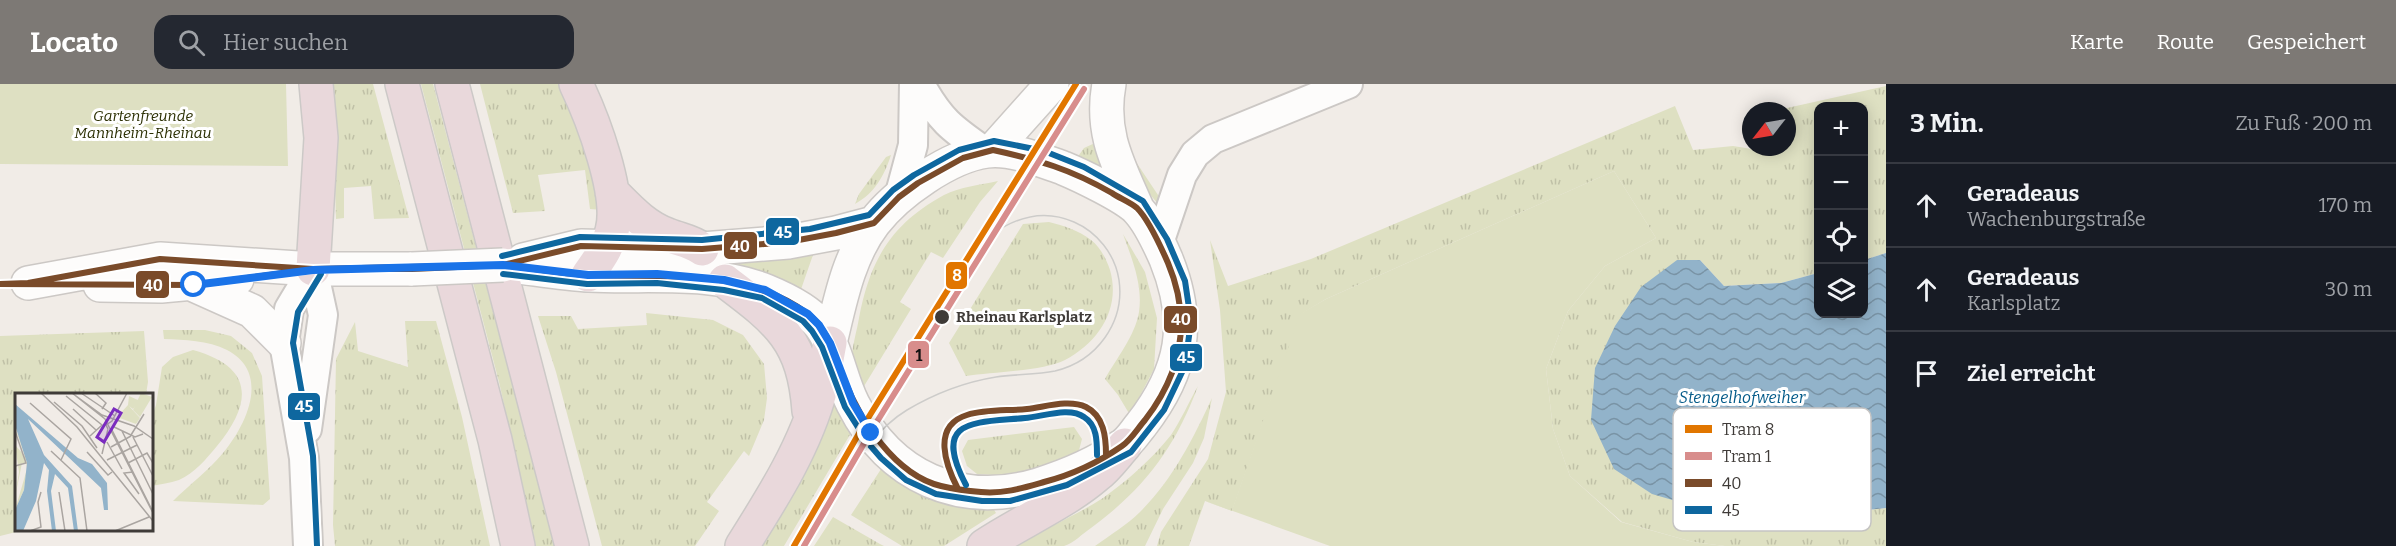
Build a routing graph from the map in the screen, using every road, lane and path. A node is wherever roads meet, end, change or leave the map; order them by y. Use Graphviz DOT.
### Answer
graph roads {
  1 [pos="316,84"];
  2 [pos="402,84"];
  3 [pos="452,84"];
  4 [pos="576,84"];
  5 [pos="914,84"];
  6 [pos="920,84"];
  7 [pos="1053,84"];
  8 [pos="1109,84"];
  9 [pos="1348,84"];
  10 [pos="988,151"];
  11 [pos="612,192"];
  12 [pos="899,197"];
  13 [pos="1137,208"];
  14 [pos="874,223"];
  15 [pos="1159,243"];
  16 [pos="702,249"];
  17 [pos="592,256"];
  18 [pos="503,265"];
  19 [pos="313,270"];
  20 [pos="724,280"];
  21 [pos="14,284"];
  22 [pos="194,285"];
  23 [pos="284,343"];
  24 [pos="830,343"];
  25 [pos="810,419"];
  26 [pos="1125,445"];
  27 [pos="304,458"];
  28 [pos="308,546"];
  29 [pos="518,546"];
  30 [pos="572,546"];
  31 [pos="742,546"];
  32 [pos="984,546"];
  1 -- 19 [label="highway"];
  2 -- 29 [label="highway"];
  3 -- 30 [label="highway"];
  4 -- 11 [label="highway"];
  5 -- 12 [label="street"];
  6 -- 10 [label="street"];
  7 -- 10 [label="main road"];
  8 -- 13 [label="main road"];
  9 -- 15 [label="street"];
  10 -- 12 [label="main road"];
  10 -- 13 [label="main road"];
  11 -- 16 [label="highway"];
  11 -- 17 [label="highway"];
  12 -- 14 [label="main road"];
  13 -- 15 [label="main road"];
  14 -- 16 [label="main road"];
  14 -- 24 [label="main road"];
  15 -- 26 [label="main road"];
  16 -- 17 [label="main road"];
  17 -- 18 [label="main road"];
  17 -- 18 [label="main road"];
  17 -- 20 [label="main road"];
  18 -- 19 [label="main road, bridge"];
  19 -- 21 [label="main road"];
  19 -- 22 [label="main road"];
  19 -- 23 [label="street"];
  19 -- 27 [label="street"];
  20 -- 24 [label="main road"];
  20 -- 25 [label="highway"];
  21 -- 22 [label="main road"];
  22 -- 23 [label="main road"];
  23 -- 27 [label="street"];
  24 -- 25 [label="highway"];
  24 -- 26 [label="main road"];
  25 -- 31 [label="highway"];
  26 -- 32 [label="highway"];
  27 -- 28 [label="street"];
}
